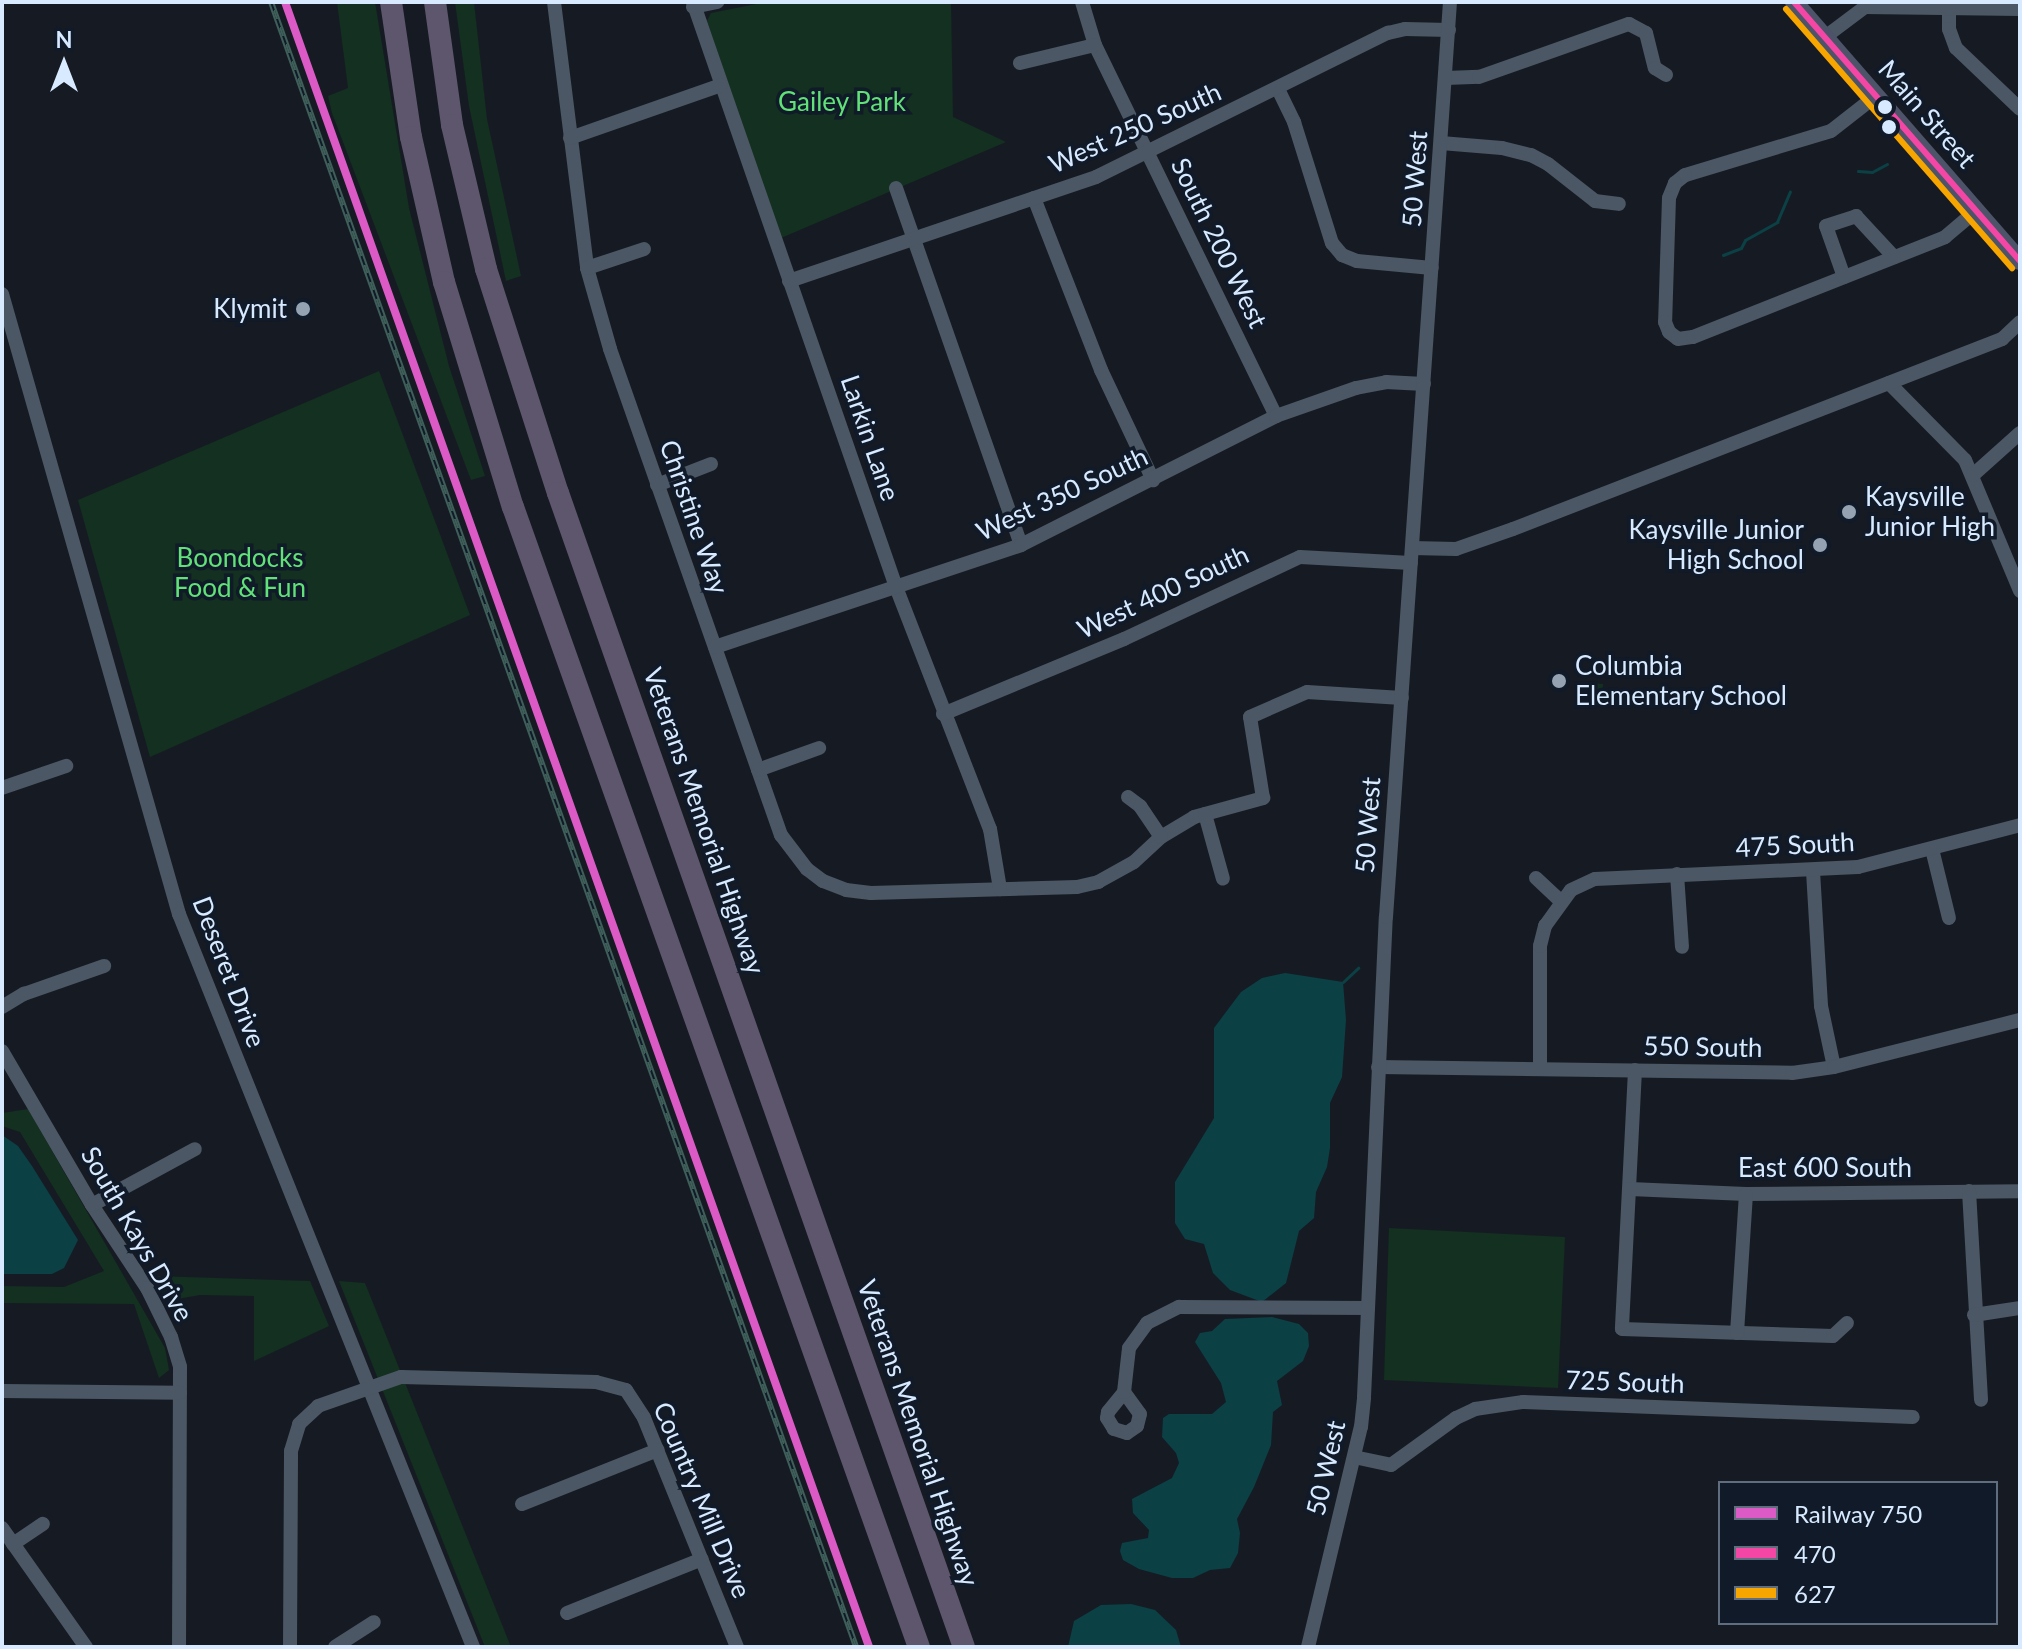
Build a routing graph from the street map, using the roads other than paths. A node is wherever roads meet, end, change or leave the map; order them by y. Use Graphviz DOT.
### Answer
graph roads {
  1 [pos="391,2"];
  2 [pos="435,2"];
  3 [pos="554,2"];
  4 [pos="717,2"];
  5 [pos="1082,2"];
  6 [pos="1450,2"];
  7 [pos="1794,2"];
  8 [pos="693,4"];
  9 [pos="1957,6"];
  10 [pos="2020,9"];
  11 [pos="1449,30"];
  12 [pos="1825,37"];
  13 [pos="1095,45"];
  14 [pos="1020,63"];
  15 [pos="1666,75"];
  16 [pos="1446,78"];
  17 [pos="721,85"];
  18 [pos="1278,89"];
  19 [pos="1877,95"];
  20 [pos="2020,109"];
  21 [pos="570,138"];
  22 [pos="1441,143"];
  23 [pos="1147,151"];
  24 [pos="896,188"];
  25 [pos="1034,198"];
  26 [pos="1619,204"];
  27 [pos="1977,210"];
  28 [pos="913,238"];
  29 [pos="644,249"];
  30 [pos="1894,257"];
  31 [pos="2020,261"];
  32 [pos="587,268"];
  33 [pos="1432,268"];
  34 [pos="1844,277"];
  35 [pos="789,281"];
  36 [pos="2,294"];
  37 [pos="7,320"];
  38 [pos="2020,322"];
  39 [pos="1889,383"];
  40 [pos="1424,384"];
  41 [pos="1276,416"];
  42 [pos="2020,433"];
  43 [pos="711,464"];
  44 [pos="1973,475"];
  45 [pos="1153,480"];
  46 [pos="657,485"];
  47 [pos="1021,545"];
  48 [pos="1412,555"];
  49 [pos="2017,586"];
  50 [pos="896,587"];
  51 [pos="715,647"];
  52 [pos="1402,698"];
  53 [pos="943,714"];
  54 [pos="819,748"];
  55 [pos="66,766"];
  56 [pos="758,770"];
  57 [pos="2,788"];
  58 [pos="1128,797"];
  59 [pos="1205,814"];
  60 [pos="2020,825"];
  61 [pos="1161,837"];
  62 [pos="1932,849"];
  63 [pos="1813,871"];
  64 [pos="1677,874"];
  65 [pos="1536,878"];
  66 [pos="1223,879"];
  67 [pos="1000,889"];
  68 [pos="1566,895"];
  69 [pos="1949,918"];
  70 [pos="1682,947"];
  71 [pos="104,966"];
  72 [pos="2,1007"];
  73 [pos="2020,1020"];
  74 [pos="2,1051"];
  75 [pos="1378,1067"];
  76 [pos="1834,1067"];
  77 [pos="1540,1069"];
  78 [pos="1635,1070"];
  79 [pos="195,1149"];
  80 [pos="1630,1189"];
  81 [pos="1969,1191"];
  82 [pos="2020,1191"];
  83 [pos="1746,1194"];
  84 [pos="92,1205"];
  85 [pos="1368,1308"];
  86 [pos="2020,1308"];
  87 [pos="1974,1315"];
  88 [pos="1847,1323"];
  89 [pos="1737,1333"];
  90 [pos="370,1387"];
  91 [pos="2,1391"];
  92 [pos="1124,1392"];
  93 [pos="180,1393"];
  94 [pos="1981,1400"];
  95 [pos="1913,1417"];
  96 [pos="658,1450"];
  97 [pos="1354,1457"];
  98 [pos="522,1504"];
  99 [pos="43,1524"];
  100 [pos="2,1528"];
  101 [pos="13,1544"];
  102 [pos="702,1559"];
  103 [pos="567,1613"];
  104 [pos="374,1622"];
  105 [pos="86,1647"];
  106 [pos="179,1647"];
  107 [pos="290,1647"];
  108 [pos="335,1647"];
  109 [pos="473,1647"];
  110 [pos="737,1647"];
  111 [pos="919,1647"];
  112 [pos="964,1647"];
  113 [pos="1308,1647"];
  1 -- 111 [label="highway"];
  2 -- 112 [label="highway, Veterans Memorial Highway"];
  3 -- 21 [label="street, Christine Way"];
  4 -- 8 [label="street"];
  5 -- 13 [label="street, South 200 West"];
  6 -- 11 [label="street, 50 West"];
  7 -- 12 [label="main road, Main Street"];
  8 -- 17 [label="street, Larkin Lane"];
  9 -- 10 [label="street"];
  9 -- 12 [label="street"];
  9 -- 20 [label="street"];
  11 -- 16 [label="street, 50 West"];
  11 -- 18 [label="street, West 250 South"];
  12 -- 19 [label="main road, Main Street"];
  13 -- 14 [label="street"];
  13 -- 23 [label="street, South 200 West"];
  15 -- 16 [label="street"];
  16 -- 22 [label="street, 50 West"];
  17 -- 21 [label="street"];
  17 -- 35 [label="street, Larkin Lane"];
  18 -- 23 [label="street, West 250 South"];
  18 -- 33 [label="street"];
  19 -- 27 [label="main road, Main Street"];
  19 -- 34 [label="street"];
  21 -- 32 [label="street, Christine Way"];
  22 -- 26 [label="street"];
  22 -- 33 [label="street, 50 West"];
  23 -- 25 [label="street, West 250 South"];
  23 -- 41 [label="street, South 200 West"];
  24 -- 28 [label="street"];
  25 -- 28 [label="street, West 250 South"];
  25 -- 45 [label="street"];
  27 -- 30 [label="street"];
  27 -- 31 [label="main road, Main Street"];
  28 -- 35 [label="street, West 250 South"];
  28 -- 47 [label="street"];
  29 -- 32 [label="street"];
  30 -- 34 [label="street"];
  30 -- 34 [label="street"];
  32 -- 46 [label="street, Christine Way"];
  33 -- 40 [label="street, 50 West"];
  35 -- 50 [label="street, Larkin Lane"];
  36 -- 37 [label="street, Deseret Drive"];
  37 -- 90 [label="street, Deseret Drive"];
  38 -- 39 [label="street"];
  39 -- 44 [label="street"];
  39 -- 48 [label="street"];
  40 -- 41 [label="street, West 350 South"];
  40 -- 48 [label="street, 50 West"];
  41 -- 45 [label="street, West 350 South"];
  42 -- 44 [label="street"];
  43 -- 46 [label="street"];
  44 -- 49 [label="street"];
  45 -- 47 [label="street, West 350 South"];
  46 -- 51 [label="street, Christine Way"];
  47 -- 50 [label="street, West 350 South"];
  48 -- 52 [label="street, 50 West"];
  48 -- 53 [label="street, West 400 South"];
  50 -- 51 [label="street, West 350 South"];
  50 -- 53 [label="street, Larkin Lane"];
  51 -- 56 [label="street, Christine Way"];
  52 -- 59 [label="street, Christine Way"];
  52 -- 75 [label="street, 50 West"];
  53 -- 67 [label="street, Larkin Lane"];
  54 -- 56 [label="street"];
  55 -- 57 [label="street"];
  56 -- 67 [label="street, Christine Way"];
  58 -- 61 [label="street"];
  59 -- 61 [label="street, Christine Way"];
  59 -- 66 [label="street"];
  60 -- 62 [label="street, 475 South"];
  61 -- 67 [label="street, Christine Way"];
  62 -- 63 [label="street, 475 South"];
  62 -- 69 [label="street"];
  63 -- 64 [label="street, 475 South"];
  63 -- 76 [label="street"];
  64 -- 68 [label="street, 475 South"];
  64 -- 70 [label="street"];
  65 -- 68 [label="street"];
  68 -- 77 [label="street"];
  71 -- 72 [label="street"];
  73 -- 76 [label="street, 550 South"];
  74 -- 84 [label="street, South Kays Drive"];
  75 -- 77 [label="street, 550 South"];
  75 -- 85 [label="street, 50 West"];
  76 -- 78 [label="street, 550 South"];
  77 -- 78 [label="street, 550 South"];
  78 -- 80 [label="street"];
  79 -- 84 [label="street"];
  80 -- 83 [label="street, East 600 South"];
  80 -- 89 [label="street"];
  81 -- 82 [label="street, East 600 South"];
  81 -- 83 [label="street, East 600 South"];
  81 -- 87 [label="street"];
  83 -- 89 [label="street"];
  84 -- 93 [label="street, South Kays Drive"];
  85 -- 92 [label="street"];
  85 -- 97 [label="street, 50 West"];
  86 -- 87 [label="street"];
  87 -- 94 [label="street"];
  88 -- 89 [label="street"];
  90 -- 96 [label="street, Country Mill Drive"];
  90 -- 107 [label="street, Country Mill Drive"];
  90 -- 109 [label="street, Deseret Drive"];
  91 -- 93 [label="street"];
  93 -- 106 [label="street, South Kays Drive"];
  95 -- 97 [label="street, 725 South"];
  96 -- 98 [label="street"];
  96 -- 102 [label="street, Country Mill Drive"];
  97 -- 113 [label="street, 50 West"];
  99 -- 101 [label="street"];
  100 -- 101 [label="street"];
  101 -- 105 [label="street"];
  102 -- 103 [label="street"];
  102 -- 110 [label="street, Country Mill Drive"];
  104 -- 108 [label="street"];
}
